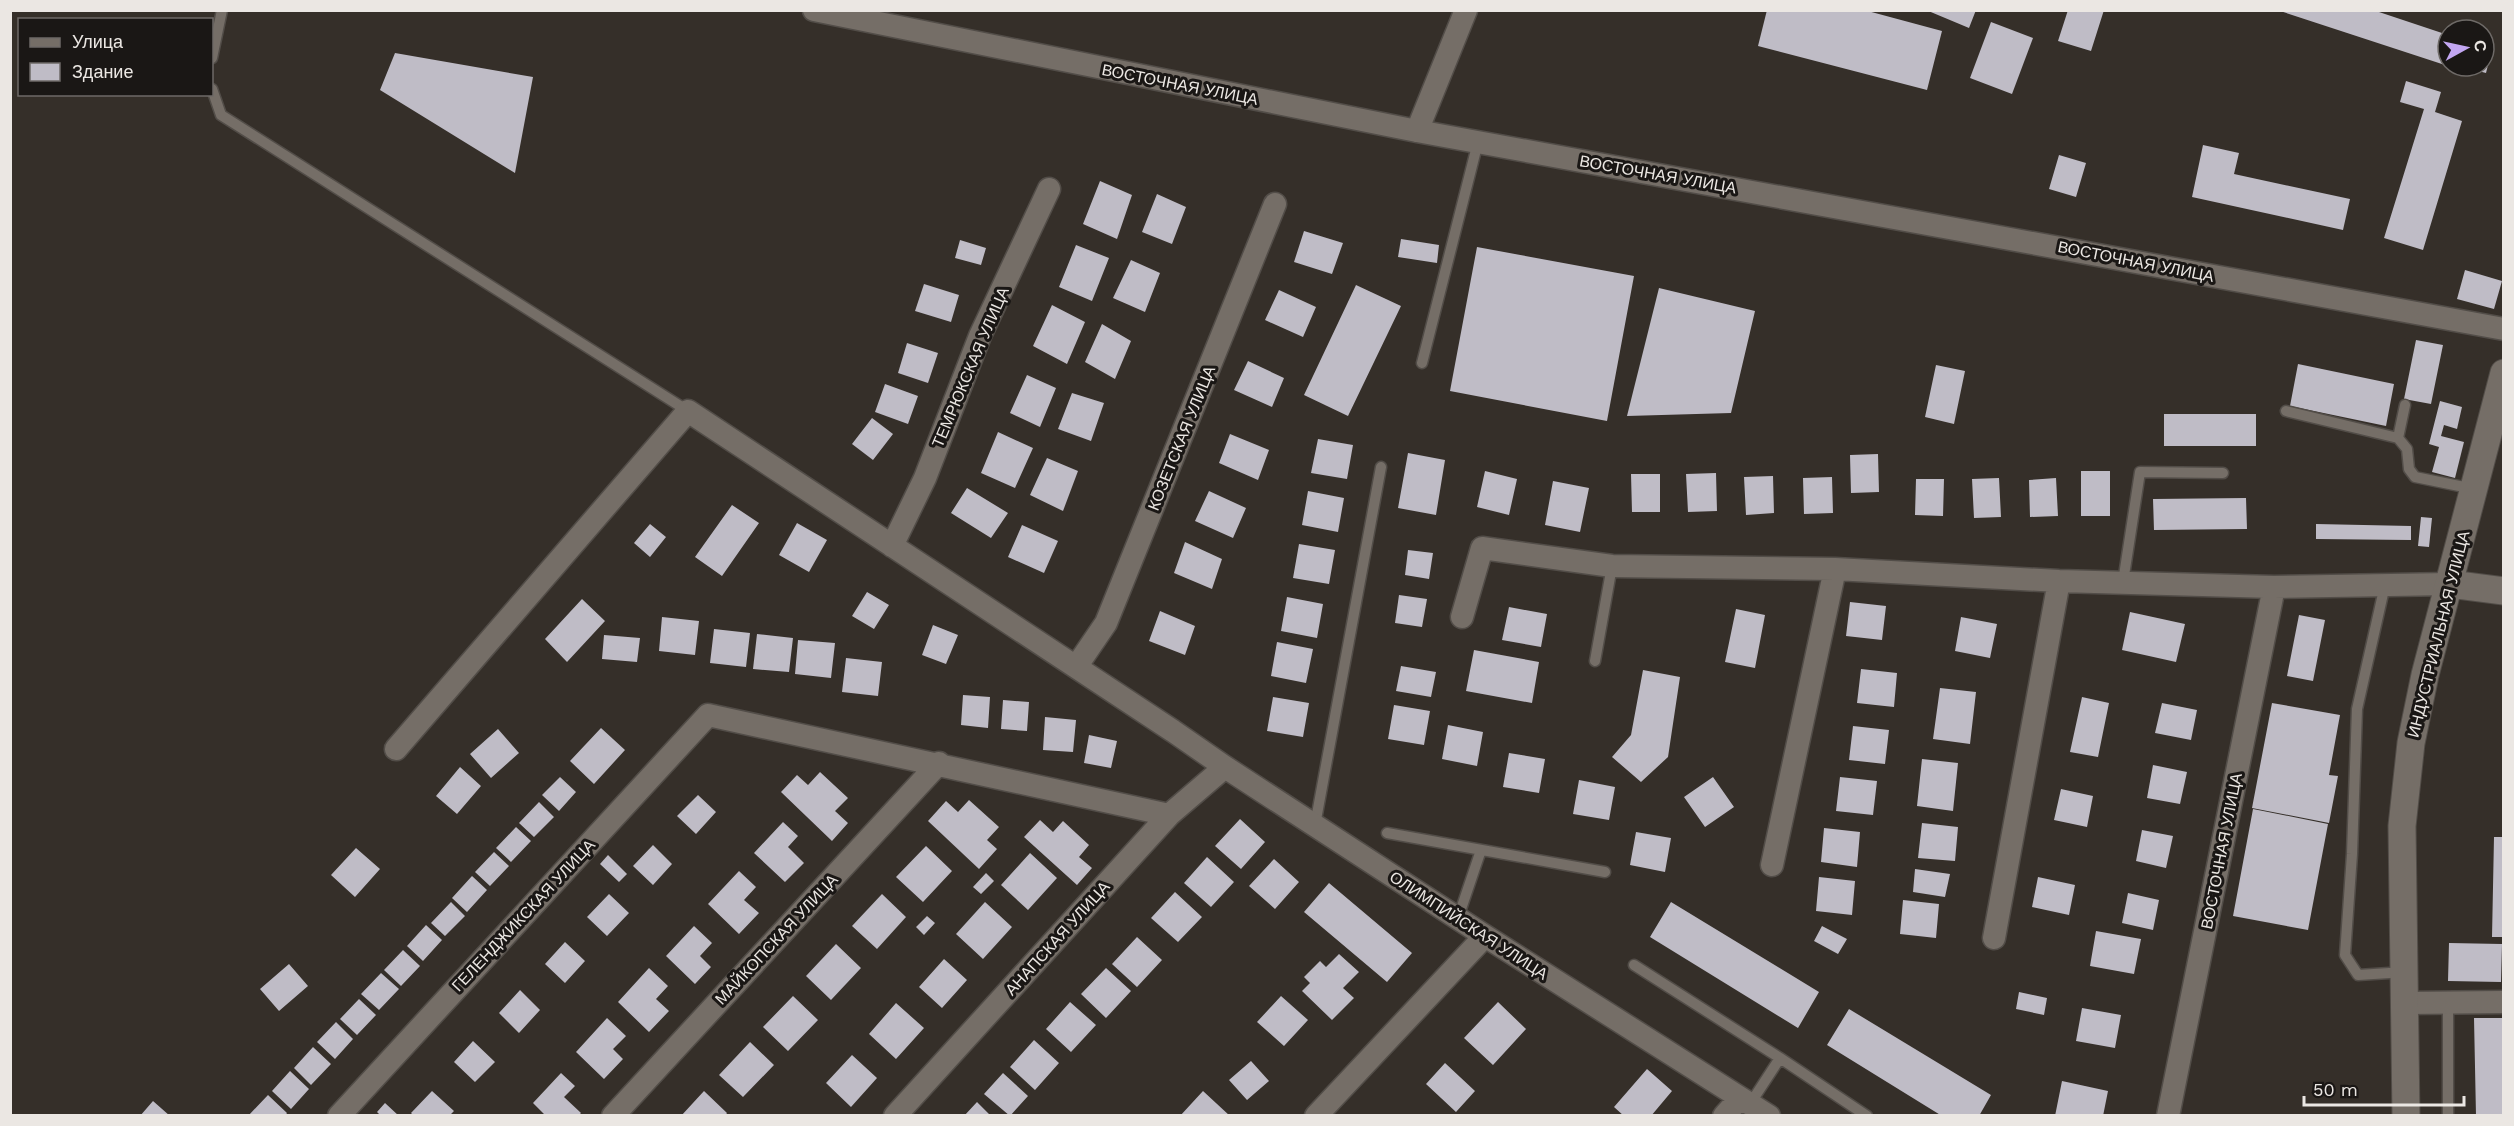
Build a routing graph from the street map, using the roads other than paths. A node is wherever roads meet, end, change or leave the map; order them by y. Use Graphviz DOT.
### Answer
graph roads {
  1 [pos="222,10"];
  2 [pos="814,10"];
  3 [pos="1466,10"];
  4 [pos="213,53"];
  5 [pos="213,93"];
  6 [pos="1417,131"];
  7 [pos="1478,142"];
  8 [pos="1049,189"];
  9 [pos="1275,204"];
  10 [pos="2504,329"];
  11 [pos="1422,363"];
  12 [pos="2504,373"];
  13 [pos="2405,405"];
  14 [pos="688,411"];
  15 [pos="2286,411"];
  16 [pos="2398,438"];
  17 [pos="1381,467"];
  18 [pos="2223,473"];
  19 [pos="2474,489"];
  20 [pos="892,546"];
  21 [pos="1612,566"];
  22 [pos="1835,569"];
  23 [pos="2059,581"];
  24 [pos="2123,582"];
  25 [pos="2450,584"];
  26 [pos="2385,585"];
  27 [pos="2274,587"];
  28 [pos="2504,591"];
  29 [pos="1462,617"];
  30 [pos="1595,661"];
  31 [pos="1076,667"];
  32 [pos="396,749"];
  33 [pos="939,763"];
  34 [pos="1225,767"];
  35 [pos="1169,815"];
  36 [pos="1315,825"];
  37 [pos="1387,832"];
  38 [pos="1481,850"];
  39 [pos="1772,865"];
  40 [pos="1605,872"];
  41 [pos="1458,918"];
  42 [pos="1485,936"];
  43 [pos="1994,938"];
  44 [pos="1634,965"];
  45 [pos="2405,972"];
  46 [pos="2504,1002"];
  47 [pos="2406,1003"];
  48 [pos="2448,1004"];
  49 [pos="1780,1058"];
  50 [pos="1753,1106"];
  51 [pos="339,1116"];
  52 [pos="613,1116"];
  53 [pos="895,1116"];
  54 [pos="1316,1116"];
  55 [pos="1724,1116"];
  56 [pos="1867,1116"];
  57 [pos="2168,1116"];
  58 [pos="2406,1116"];
  59 [pos="2448,1116"];
  1 -- 4 [label="lane"];
  2 -- 6 [label="street, ВОСТОЧНАЯ УЛИЦА"];
  3 -- 6 [label="street"];
  5 -- 14 [label="lane"];
  6 -- 7 [label="street, ВОСТОЧНАЯ УЛИЦА"];
  7 -- 10 [label="street, ВОСТОЧНАЯ УЛИЦА"];
  7 -- 11 [label="lane"];
  8 -- 20 [label="street, ТЕМРЮКСКАЯ УЛИЦА"];
  9 -- 31 [label="street, КОЗЕТСКАЯ УЛИЦА"];
  12 -- 19 [label="street, ИНДУСТРИАЛЬНАЯ УЛИЦА"];
  13 -- 16 [label="lane"];
  14 -- 20 [label="street, ОЛИМПИЙСКАЯ УЛИЦА"];
  14 -- 32 [label="street"];
  15 -- 16 [label="lane"];
  16 -- 19 [label="lane"];
  17 -- 36 [label="lane"];
  18 -- 24 [label="lane"];
  19 -- 25 [label="street, ИНДУСТРИАЛЬНАЯ УЛИЦА"];
  20 -- 31 [label="street, ОЛИМПИЙСКАЯ УЛИЦА"];
  21 -- 22 [label="street"];
  21 -- 29 [label="street"];
  21 -- 30 [label="lane"];
  22 -- 23 [label="street"];
  22 -- 39 [label="street"];
  23 -- 24 [label="street"];
  23 -- 43 [label="street"];
  24 -- 27 [label="street"];
  25 -- 26 [label="street"];
  25 -- 28 [label="street"];
  25 -- 45 [label="street, ИНДУСТРИАЛЬНАЯ УЛИЦА"];
  26 -- 27 [label="street"];
  26 -- 45 [label="lane"];
  27 -- 57 [label="street, ВОСТОЧНАЯ УЛИЦА"];
  31 -- 34 [label="street, ОЛИМПИЙСКАЯ УЛИЦА"];
  33 -- 35 [label="street"];
  33 -- 51 [label="street, ГЕЛЕНДЖИКСКАЯ УЛИЦА"];
  33 -- 52 [label="street, МАЙКОПСКАЯ УЛИЦА"];
  34 -- 35 [label="street, АНАПСКАЯ УЛИЦА"];
  34 -- 36 [label="street, ОЛИМПИЙСКАЯ УЛИЦА"];
  35 -- 53 [label="street, АНАПСКАЯ УЛИЦА"];
  36 -- 41 [label="street, ОЛИМПИЙСКАЯ УЛИЦА"];
  37 -- 38 [label="lane"];
  38 -- 40 [label="lane"];
  38 -- 41 [label="lane"];
  41 -- 42 [label="street, ОЛИМПИЙСКАЯ УЛИЦА"];
  42 -- 50 [label="street, ОЛИМПИЙСКАЯ УЛИЦА"];
  42 -- 54 [label="street"];
  44 -- 49 [label="lane"];
  45 -- 47 [label="street, ИНДУСТРИАЛЬНАЯ УЛИЦА"];
  46 -- 48 [label="street"];
  47 -- 48 [label="street"];
  47 -- 58 [label="street, ИНДУСТРИАЛЬНАЯ УЛИЦА"];
  48 -- 59 [label="lane"];
  49 -- 50 [label="lane"];
  49 -- 56 [label="lane"];
  50 -- 55 [label="street"];
}
